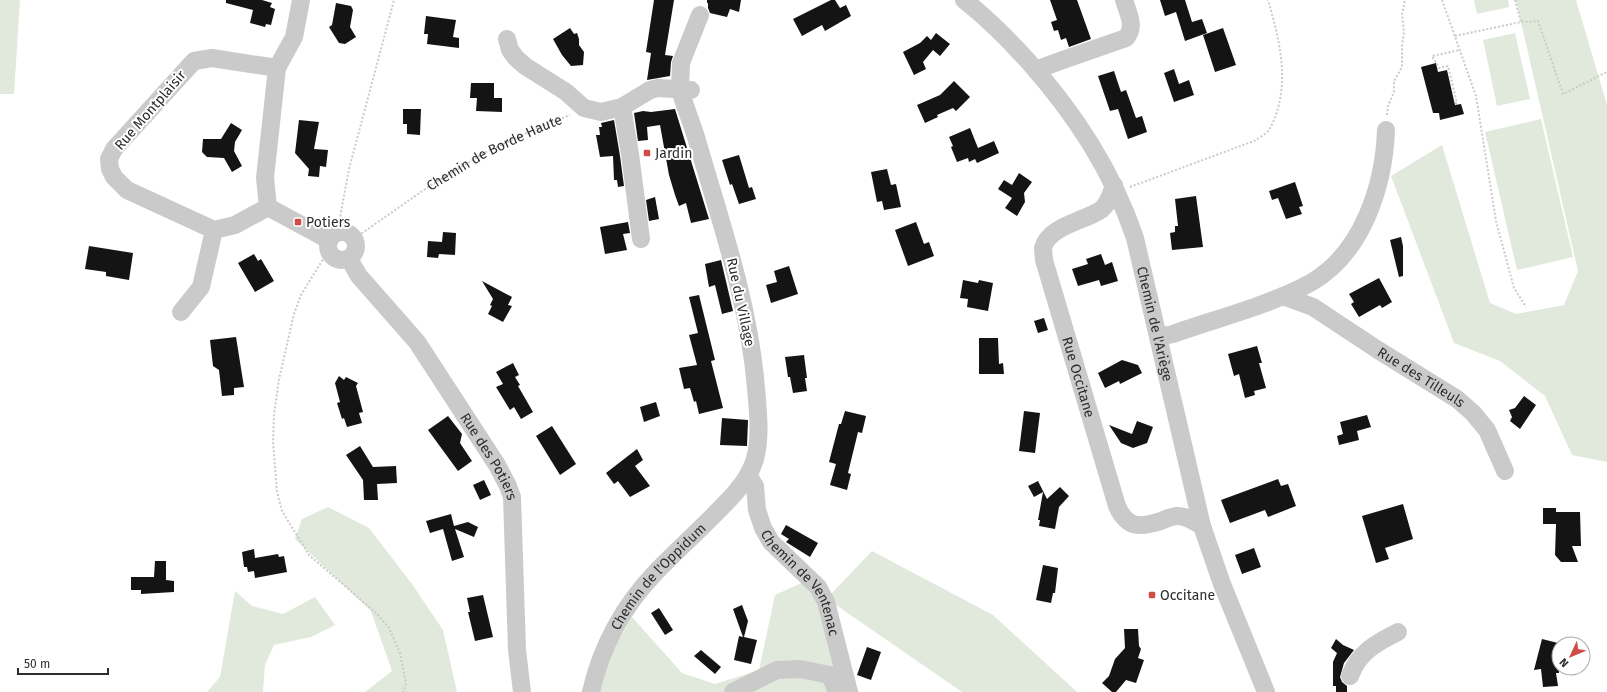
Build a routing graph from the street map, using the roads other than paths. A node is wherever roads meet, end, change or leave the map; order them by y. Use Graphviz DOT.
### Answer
graph roads {
  1 [pos="301,0"];
  2 [pos="964,0"];
  3 [pos="1124,0"];
  4 [pos="701,7"];
  5 [pos="507,39"];
  6 [pos="277,68"];
  7 [pos="1037,71"];
  8 [pos="686,89"];
  9 [pos="622,107"];
  10 [pos="1386,130"];
  11 [pos="1116,189"];
  12 [pos="268,207"];
  13 [pos="1100,211"];
  14 [pos="1128,215"];
  15 [pos="214,230"];
  16 [pos="641,238"];
  17 [pos="332,242"];
  18 [pos="349,259"];
  19 [pos="1313,281"];
  20 [pos="1283,296"];
  21 [pos="1313,306"];
  22 [pos="180,312"];
  23 [pos="1158,337"];
  24 [pos="1505,471"];
  25 [pos="748,475"];
  26 [pos="1193,493"];
  27 [pos="1175,516"];
  28 [pos="1202,526"];
  29 [pos="1398,632"];
  30 [pos="1350,676"];
  31 [pos="522,692"];
  32 [pos="591,692"];
  33 [pos="734,692"];
  34 [pos="837,692"];
  35 [pos="849,692"];
  36 [pos="1266,692"];
  1 -- 6 [label="street"];
  2 -- 7 [label="street, Chemin de l'Ariège"];
  3 -- 7 [label="street"];
  4 -- 8 [label="street, Rue du Village"];
  5 -- 9 [label="street"];
  6 -- 12 [label="street"];
  6 -- 15 [label="street, Rue Montplaisir"];
  7 -- 11 [label="street, Chemin de l'Ariège"];
  8 -- 9 [label="street"];
  8 -- 25 [label="street, Rue du Village"];
  9 -- 16 [label="street"];
  10 -- 19 [label="street"];
  11 -- 13 [label="street"];
  11 -- 14 [label="street, Chemin de l'Ariège"];
  12 -- 15 [label="street"];
  12 -- 17 [label="street"];
  13 -- 14 [label="street, Rue Occitane"];
  13 -- 27 [label="street, Rue Occitane"];
  14 -- 23 [label="street, Chemin de l'Ariège"];
  15 -- 22 [label="street"];
  17 -- 18 [label="street"];
  17 -- 18 [label="street"];
  18 -- 31 [label="street, Rue des Potiers"];
  19 -- 20 [label="street"];
  19 -- 21 [label="street"];
  20 -- 21 [label="street, Rue des Tilleuls"];
  20 -- 23 [label="street"];
  21 -- 24 [label="street, Rue des Tilleuls"];
  23 -- 26 [label="street, Chemin de l'Ariège"];
  25 -- 32 [label="street, Chemin de l'Oppidum"];
  25 -- 35 [label="street, Chemin de Ventenac"];
  26 -- 27 [label="street, Rue Occitane"];
  26 -- 28 [label="street, Chemin de l'Ariège"];
  27 -- 28 [label="street"];
  28 -- 36 [label="street, Chemin de l'Ariège"];
  29 -- 30 [label="street"];
  33 -- 34 [label="street"];
}
